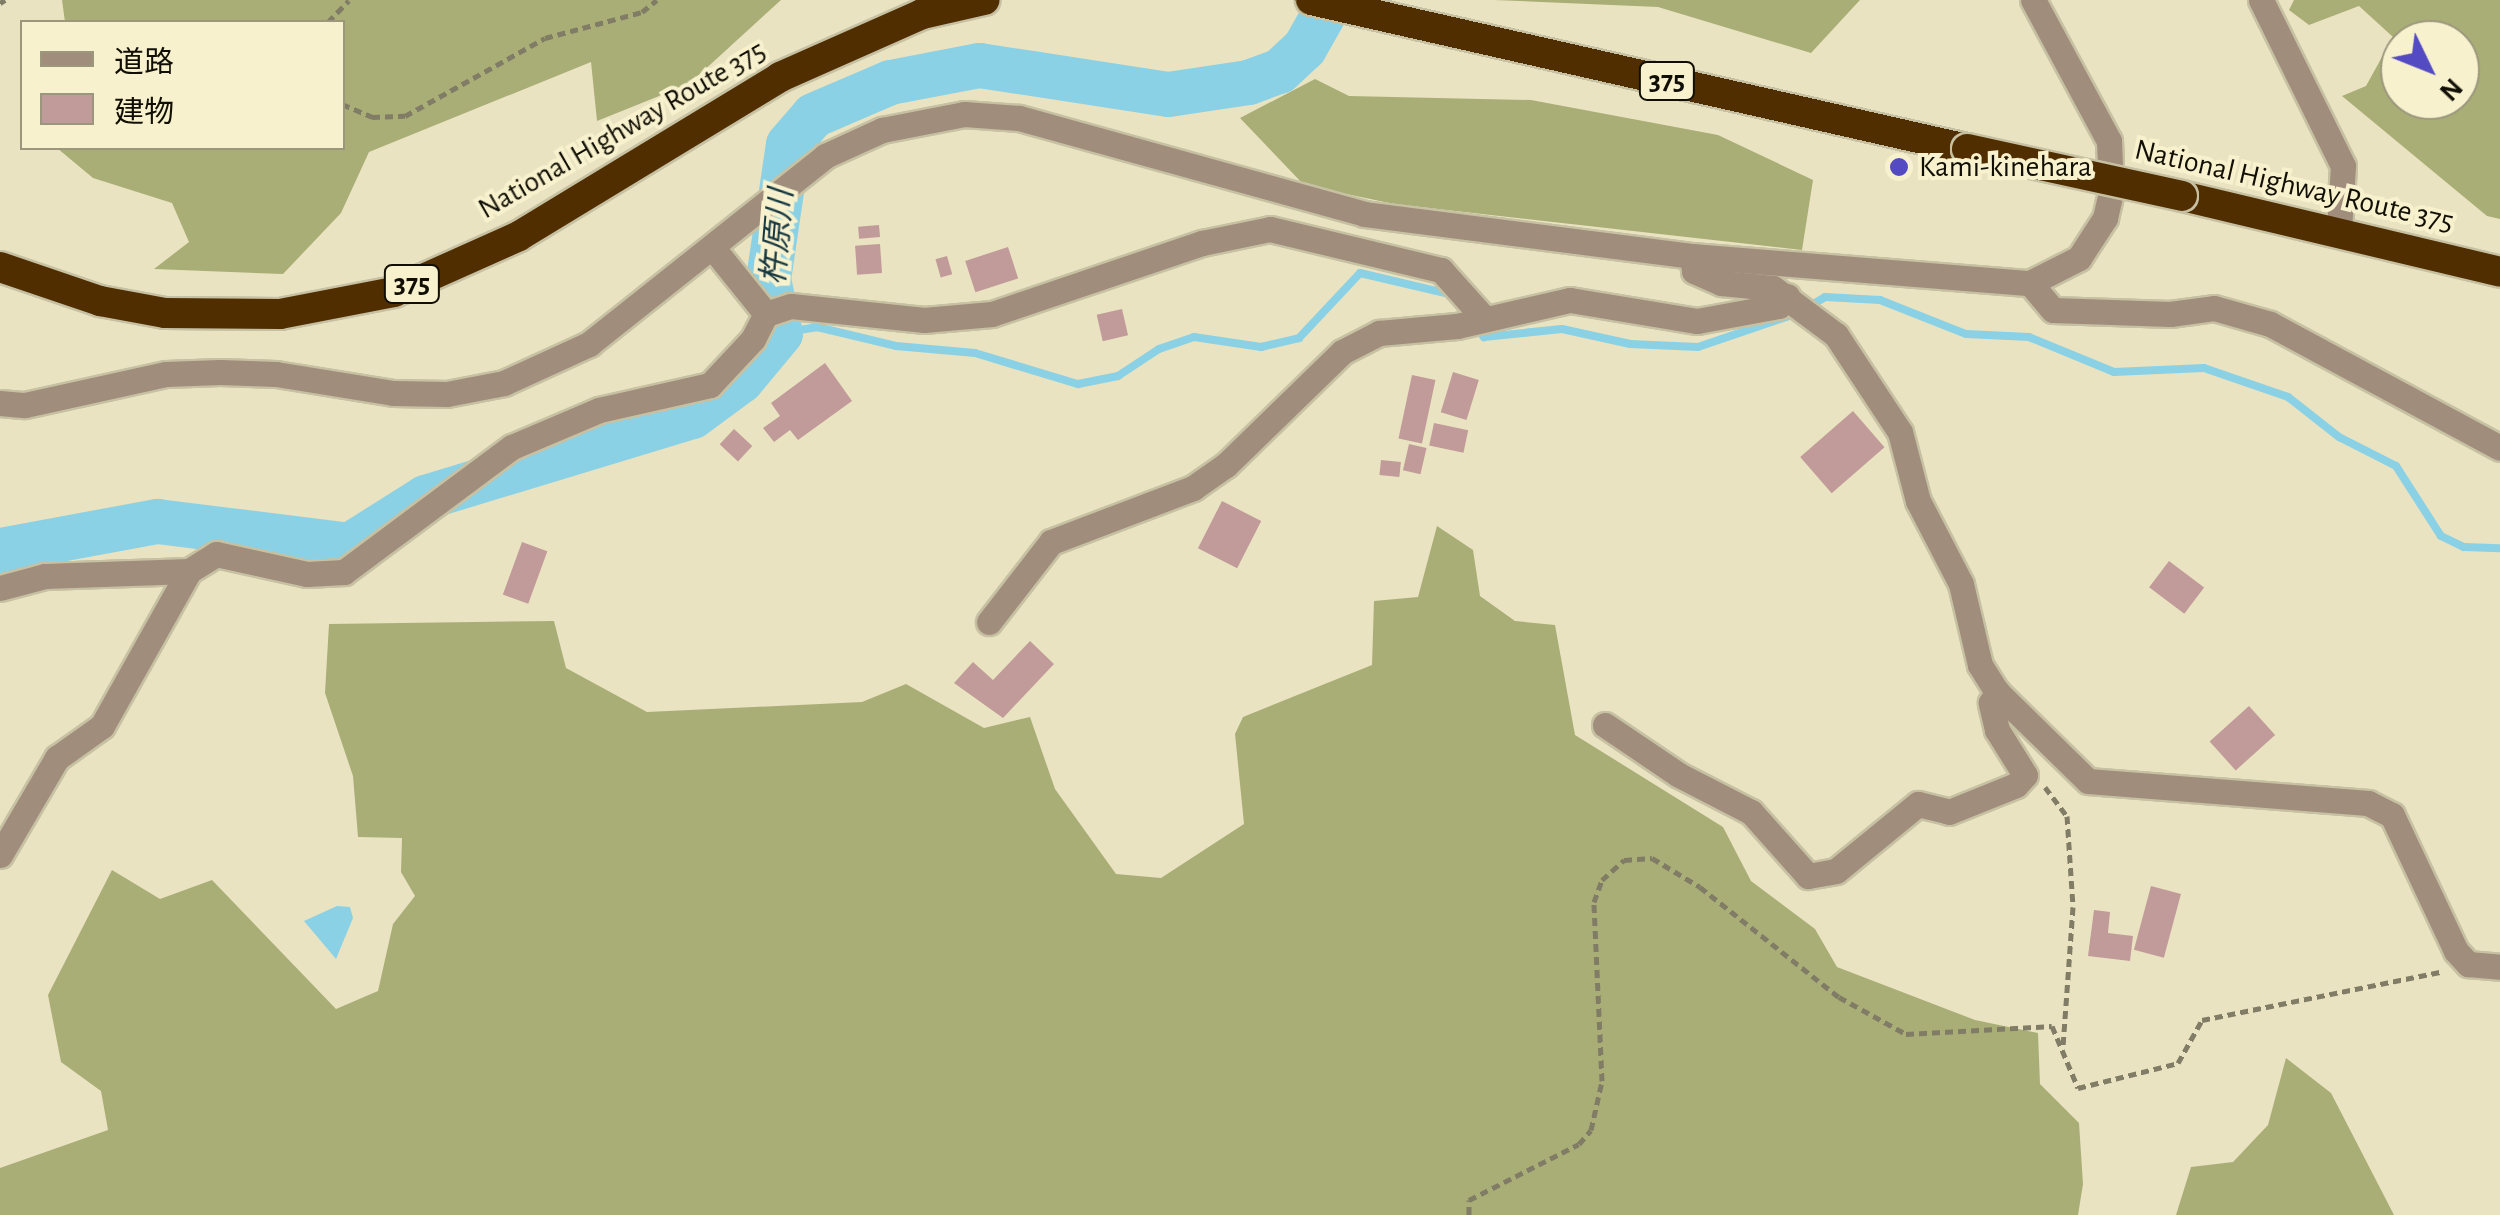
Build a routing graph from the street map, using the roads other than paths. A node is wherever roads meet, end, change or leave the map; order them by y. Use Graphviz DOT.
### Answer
graph roads {
  1 [pos="984,0"];
  2 [pos="1311,0"];
  3 [pos="2033,0"];
  4 [pos="2261,0"];
  5 [pos="2338,230"];
  6 [pos="713,248"];
  7 [pos="1692,256"];
  8 [pos="0,267"];
  9 [pos="2500,272"];
  10 [pos="2030,283"];
  11 [pos="1800,304"];
  12 [pos="766,314"];
  13 [pos="1483,318"];
  14 [pos="0,403"];
  15 [pos="2500,448"];
  16 [pos="190,571"];
  17 [pos="0,588"];
  18 [pos="989,622"];
  19 [pos="1997,692"];
  20 [pos="1604,725"];
  21 [pos="0,855"];
  22 [pos="2500,966"];
  1 -- 8 [label="highway, National Highway Route 375 / 375"];
  2 -- 5 [label="highway, National Highway Route 375 / 375, bridge"];
  3 -- 10 [label="street"];
  4 -- 5 [label="street"];
  5 -- 9 [label="highway, National Highway Route 375 / 375"];
  6 -- 7 [label="street"];
  6 -- 12 [label="street"];
  6 -- 14 [label="street"];
  7 -- 10 [label="street"];
  7 -- 11 [label="street"];
  10 -- 15 [label="street"];
  11 -- 13 [label="street"];
  11 -- 19 [label="street"];
  12 -- 13 [label="street"];
  12 -- 16 [label="street"];
  13 -- 18 [label="street"];
  16 -- 17 [label="street"];
  16 -- 21 [label="street"];
  19 -- 20 [label="street"];
  19 -- 22 [label="street"];
}
